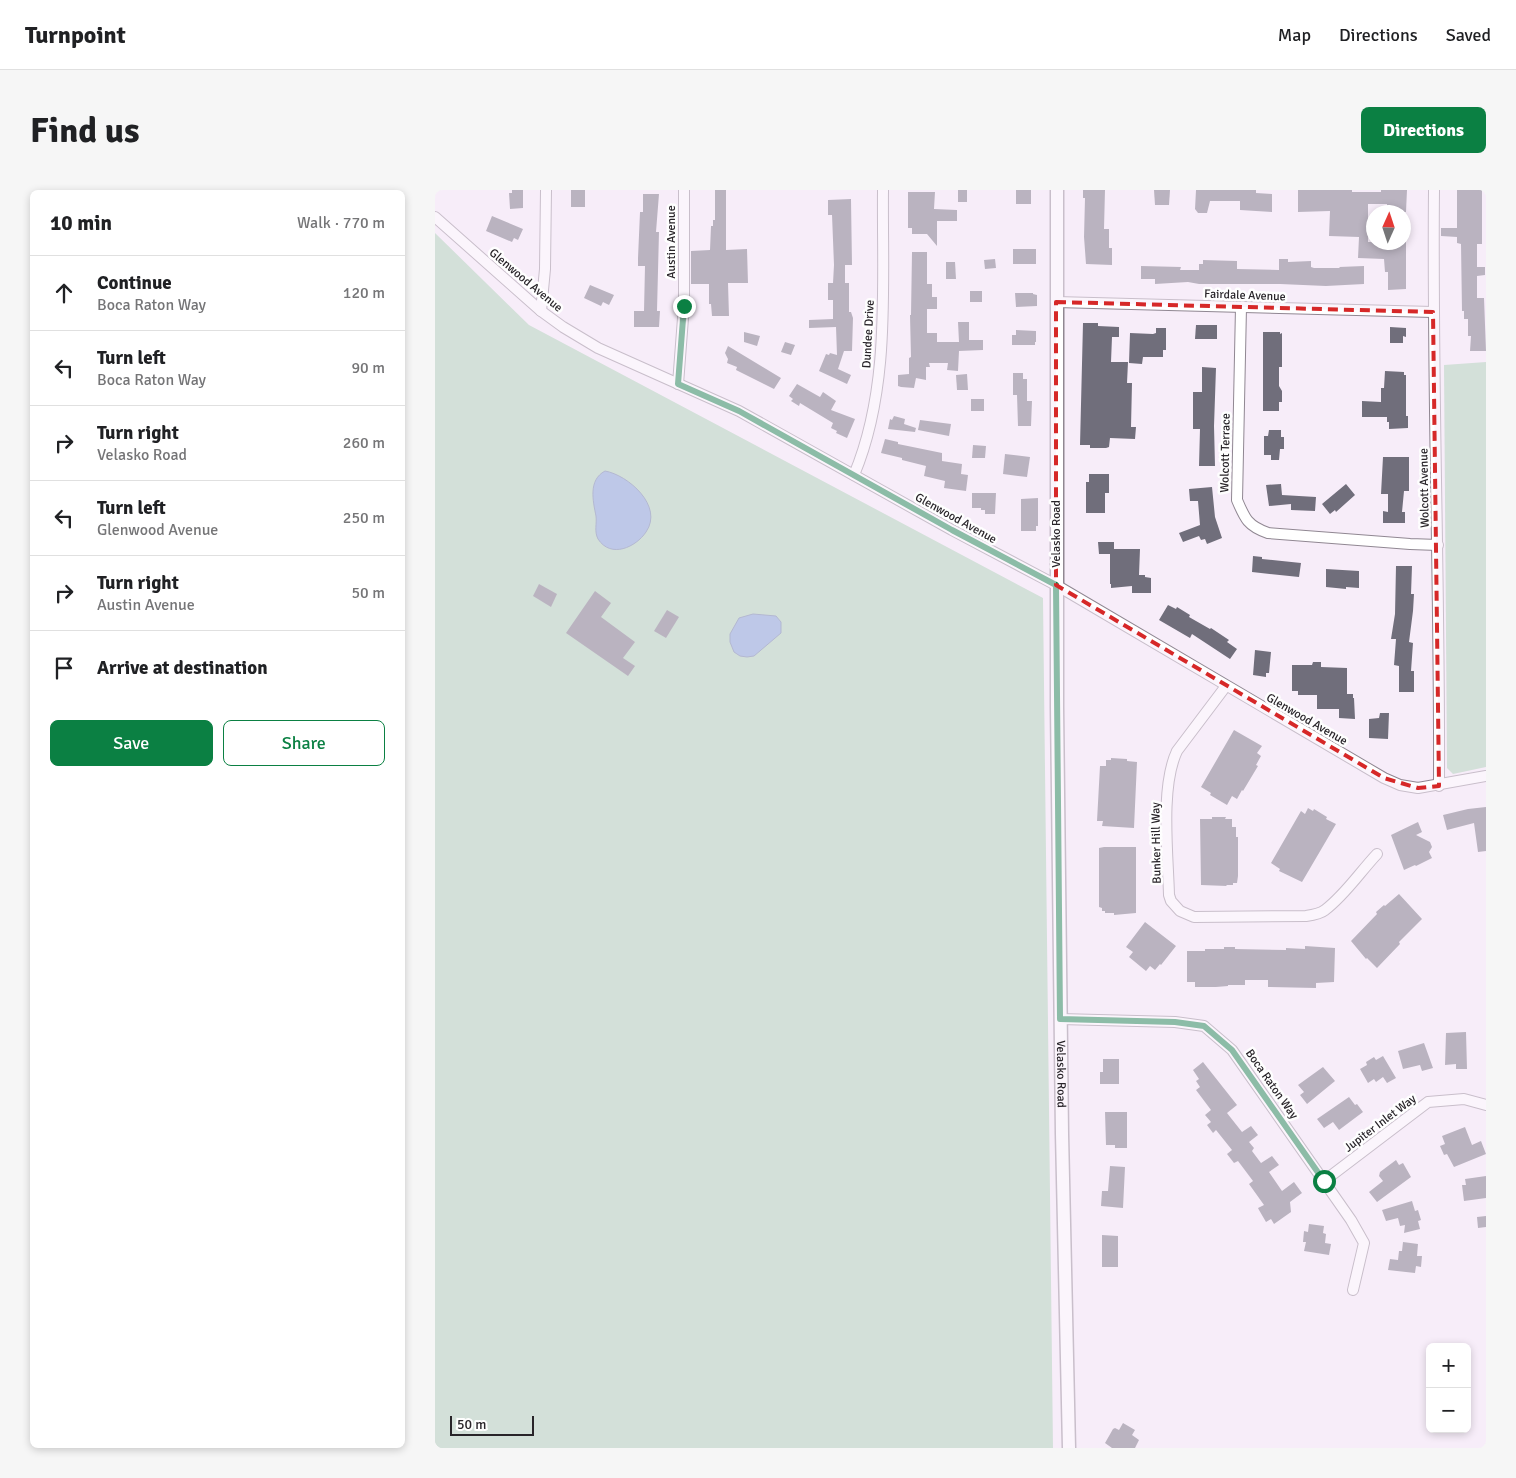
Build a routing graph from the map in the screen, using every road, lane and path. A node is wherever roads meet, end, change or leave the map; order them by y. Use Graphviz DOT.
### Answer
graph roads {
  1 [pos="546,190"];
  2 [pos="684,190"];
  3 [pos="883,190"];
  4 [pos="1057,190"];
  5 [pos="1433,190"];
  6 [pos="435,217"];
  7 [pos="1056,302"];
  8 [pos="1241,308"];
  9 [pos="541,311"];
  10 [pos="1433,312"];
  11 [pos="678,384"];
  12 [pos="854,475"];
  13 [pos="1437,544"];
  14 [pos="1056,585"];
  15 [pos="1226,686"];
  16 [pos="1486,776"];
  17 [pos="1439,786"];
  18 [pos="1377,854"];
  19 [pos="1060,1019"];
  20 [pos="1486,1105"];
  21 [pos="1324,1181"];
  22 [pos="1353,1290"];
  23 [pos="1069,1448"];
  1 -- 9 [label="street"];
  2 -- 11 [label="street, Austin Avenue"];
  3 -- 12 [label="street, Dundee Drive"];
  4 -- 7 [label="street, Velasko Road"];
  5 -- 10 [label="street, Wolcott Avenue"];
  6 -- 9 [label="street, Glenwood Avenue"];
  7 -- 8 [label="street, Fairdale Avenue"];
  7 -- 14 [label="street, Velasko Road"];
  8 -- 10 [label="street, Fairdale Avenue"];
  8 -- 13 [label="street, Wolcott Terrace"];
  9 -- 11 [label="street, Glenwood Avenue"];
  10 -- 13 [label="street, Wolcott Avenue"];
  11 -- 12 [label="street, Glenwood Avenue"];
  12 -- 14 [label="street, Glenwood Avenue"];
  13 -- 17 [label="street, Wolcott Avenue"];
  14 -- 15 [label="street, Glenwood Avenue"];
  14 -- 19 [label="street, Velasko Road"];
  15 -- 17 [label="street, Glenwood Avenue"];
  15 -- 18 [label="street, Bunker Hill Way"];
  16 -- 17 [label="street, Glenwood Avenue"];
  19 -- 21 [label="street, Boca Raton Way"];
  19 -- 23 [label="street, Velasko Road"];
  20 -- 21 [label="street, Jupiter Inlet Way"];
  21 -- 22 [label="street, Boca Raton Way"];
}
